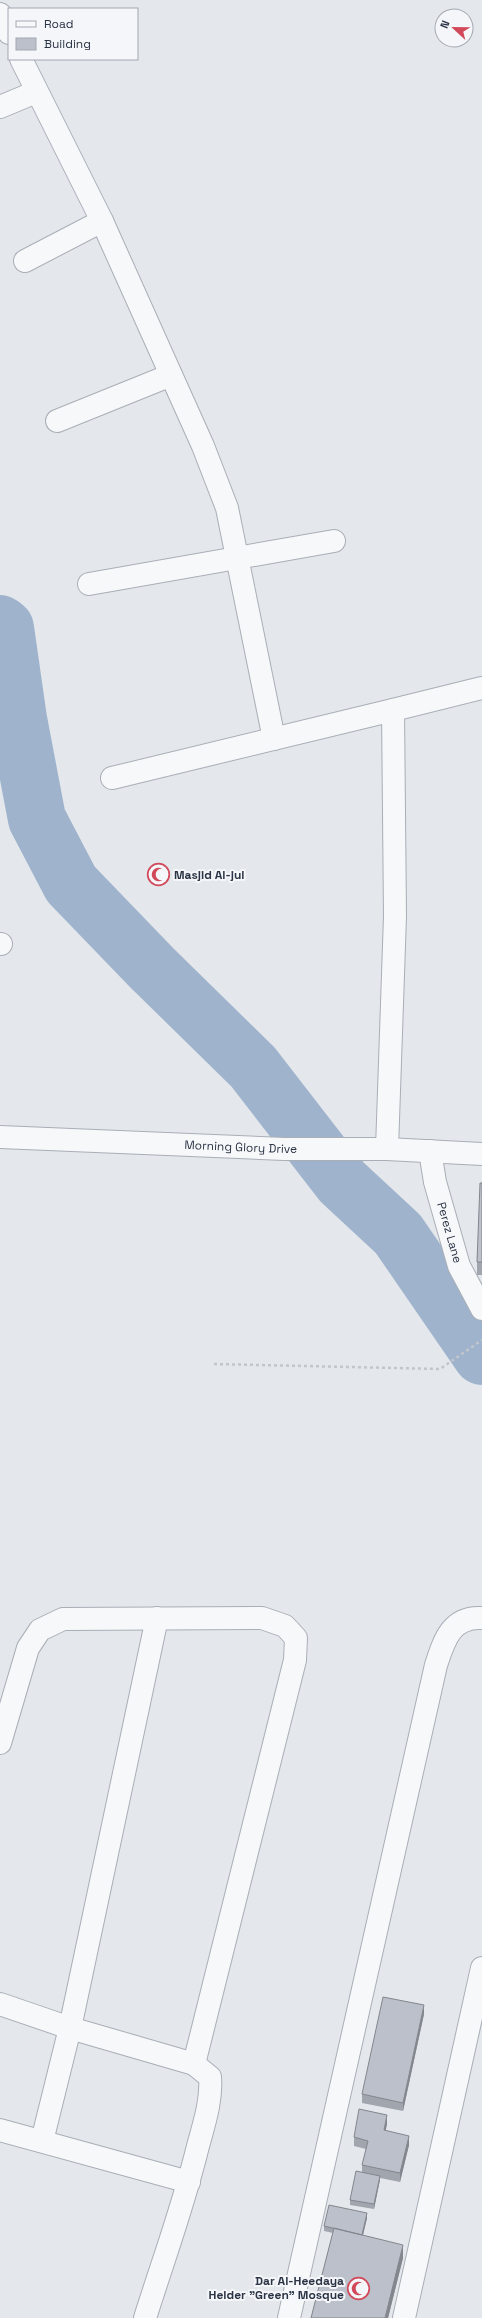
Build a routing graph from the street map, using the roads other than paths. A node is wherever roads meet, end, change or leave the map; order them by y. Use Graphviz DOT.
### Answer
graph roads {
  1 [pos="0,14"];
  2 [pos="8,31"];
  3 [pos="21,60"];
  4 [pos="36,92"];
  5 [pos="0,106"];
  6 [pos="102,221"];
  7 [pos="25,261"];
  8 [pos="171,375"];
  9 [pos="57,421"];
  10 [pos="334,541"];
  11 [pos="238,556"];
  12 [pos="89,584"];
  13 [pos="482,688"];
  14 [pos="394,710"];
  15 [pos="274,739"];
  16 [pos="112,778"];
  17 [pos="0,1137"];
  18 [pos="387,1149"];
  19 [pos="430,1151"];
  20 [pos="482,1154"];
  21 [pos="482,1309"];
  22 [pos="157,1618"];
  23 [pos="482,1618"];
  24 [pos="0,1743"];
  25 [pos="482,1968"];
  26 [pos="0,2004"];
  27 [pos="70,2028"];
  28 [pos="194,2064"];
  29 [pos="0,2130"];
  30 [pos="42,2141"];
  31 [pos="189,2182"];
  32 [pos="145,2318"];
  33 [pos="290,2318"];
  34 [pos="404,2318"];
  1 -- 2 [label="street"];
  3 -- 4 [label="street"];
  4 -- 5 [label="street"];
  4 -- 6 [label="street"];
  6 -- 7 [label="street"];
  6 -- 8 [label="street"];
  8 -- 9 [label="street"];
  8 -- 11 [label="street"];
  10 -- 11 [label="street"];
  11 -- 12 [label="street"];
  11 -- 15 [label="street"];
  13 -- 14 [label="street"];
  14 -- 15 [label="street"];
  14 -- 18 [label="street"];
  15 -- 16 [label="street"];
  17 -- 18 [label="street, Morning Glory Drive"];
  18 -- 19 [label="street, Morning Glory Drive"];
  19 -- 20 [label="street, Morning Glory Drive"];
  19 -- 21 [label="street, Perez Lane"];
  22 -- 24 [label="street"];
  22 -- 27 [label="street"];
  22 -- 28 [label="street"];
  23 -- 33 [label="street"];
  25 -- 34 [label="street"];
  26 -- 27 [label="street"];
  27 -- 28 [label="street"];
  27 -- 30 [label="street"];
  28 -- 31 [label="street"];
  29 -- 30 [label="street"];
  30 -- 31 [label="street"];
  31 -- 32 [label="street"];
}
